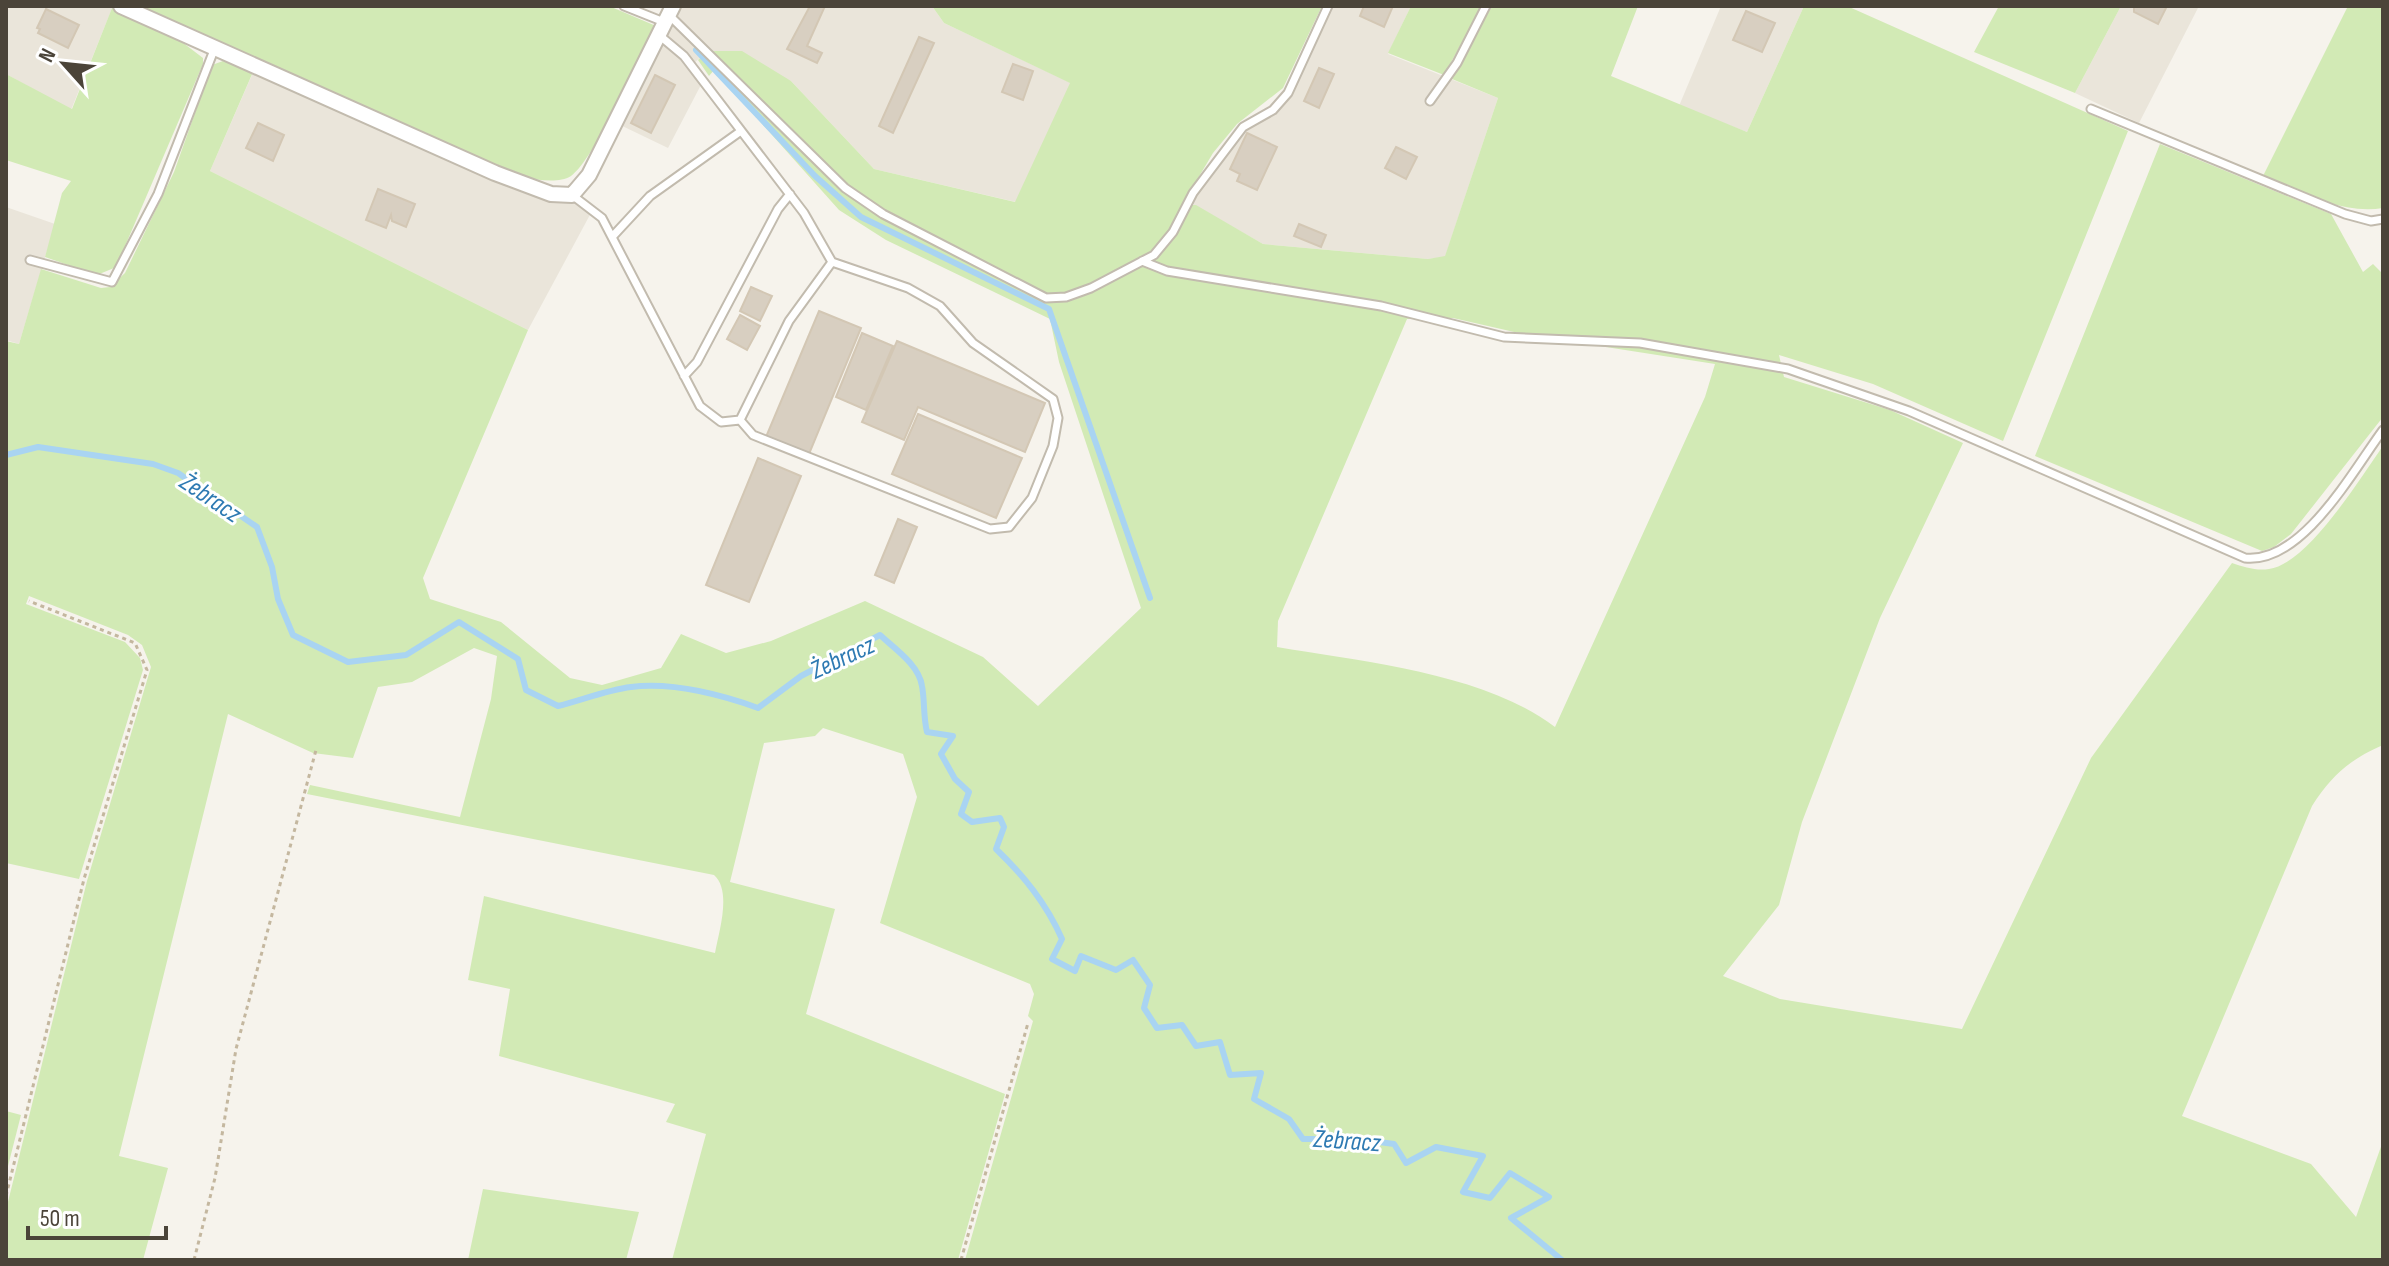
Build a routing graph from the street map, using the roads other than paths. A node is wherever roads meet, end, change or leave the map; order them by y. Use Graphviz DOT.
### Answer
graph roads {
  1 [pos="121,6"];
  2 [pos="624,6"];
  3 [pos="1328,6"];
  4 [pos="1486,6"];
  5 [pos="667,20"];
  6 [pos="214,50"];
  7 [pos="1430,101"];
  8 [pos="2091,109"];
  9 [pos="741,131"];
  10 [pos="790,194"];
  11 [pos="572,195"];
  12 [pos="2383,219"];
  13 [pos="612,237"];
  14 [pos="30,260"];
  15 [pos="1142,261"];
  16 [pos="832,262"];
  17 [pos="684,376"];
  18 [pos="740,420"];
  19 [pos="2383,430"];
  1 -- 6 [label="street"];
  2 -- 5 [label="lane"];
  3 -- 15 [label="lane"];
  4 -- 7 [label="lane"];
  5 -- 9 [label="lane"];
  5 -- 11 [label="street"];
  5 -- 15 [label="lane"];
  6 -- 11 [label="street"];
  6 -- 14 [label="lane"];
  8 -- 12 [label="lane"];
  9 -- 10 [label="lane"];
  9 -- 13 [label="lane"];
  10 -- 16 [label="lane"];
  10 -- 17 [label="lane"];
  11 -- 13 [label="lane"];
  13 -- 17 [label="lane"];
  15 -- 19 [label="lane"];
  16 -- 18 [label="lane"];
  16 -- 18 [label="lane"];
  17 -- 18 [label="lane"];
}
